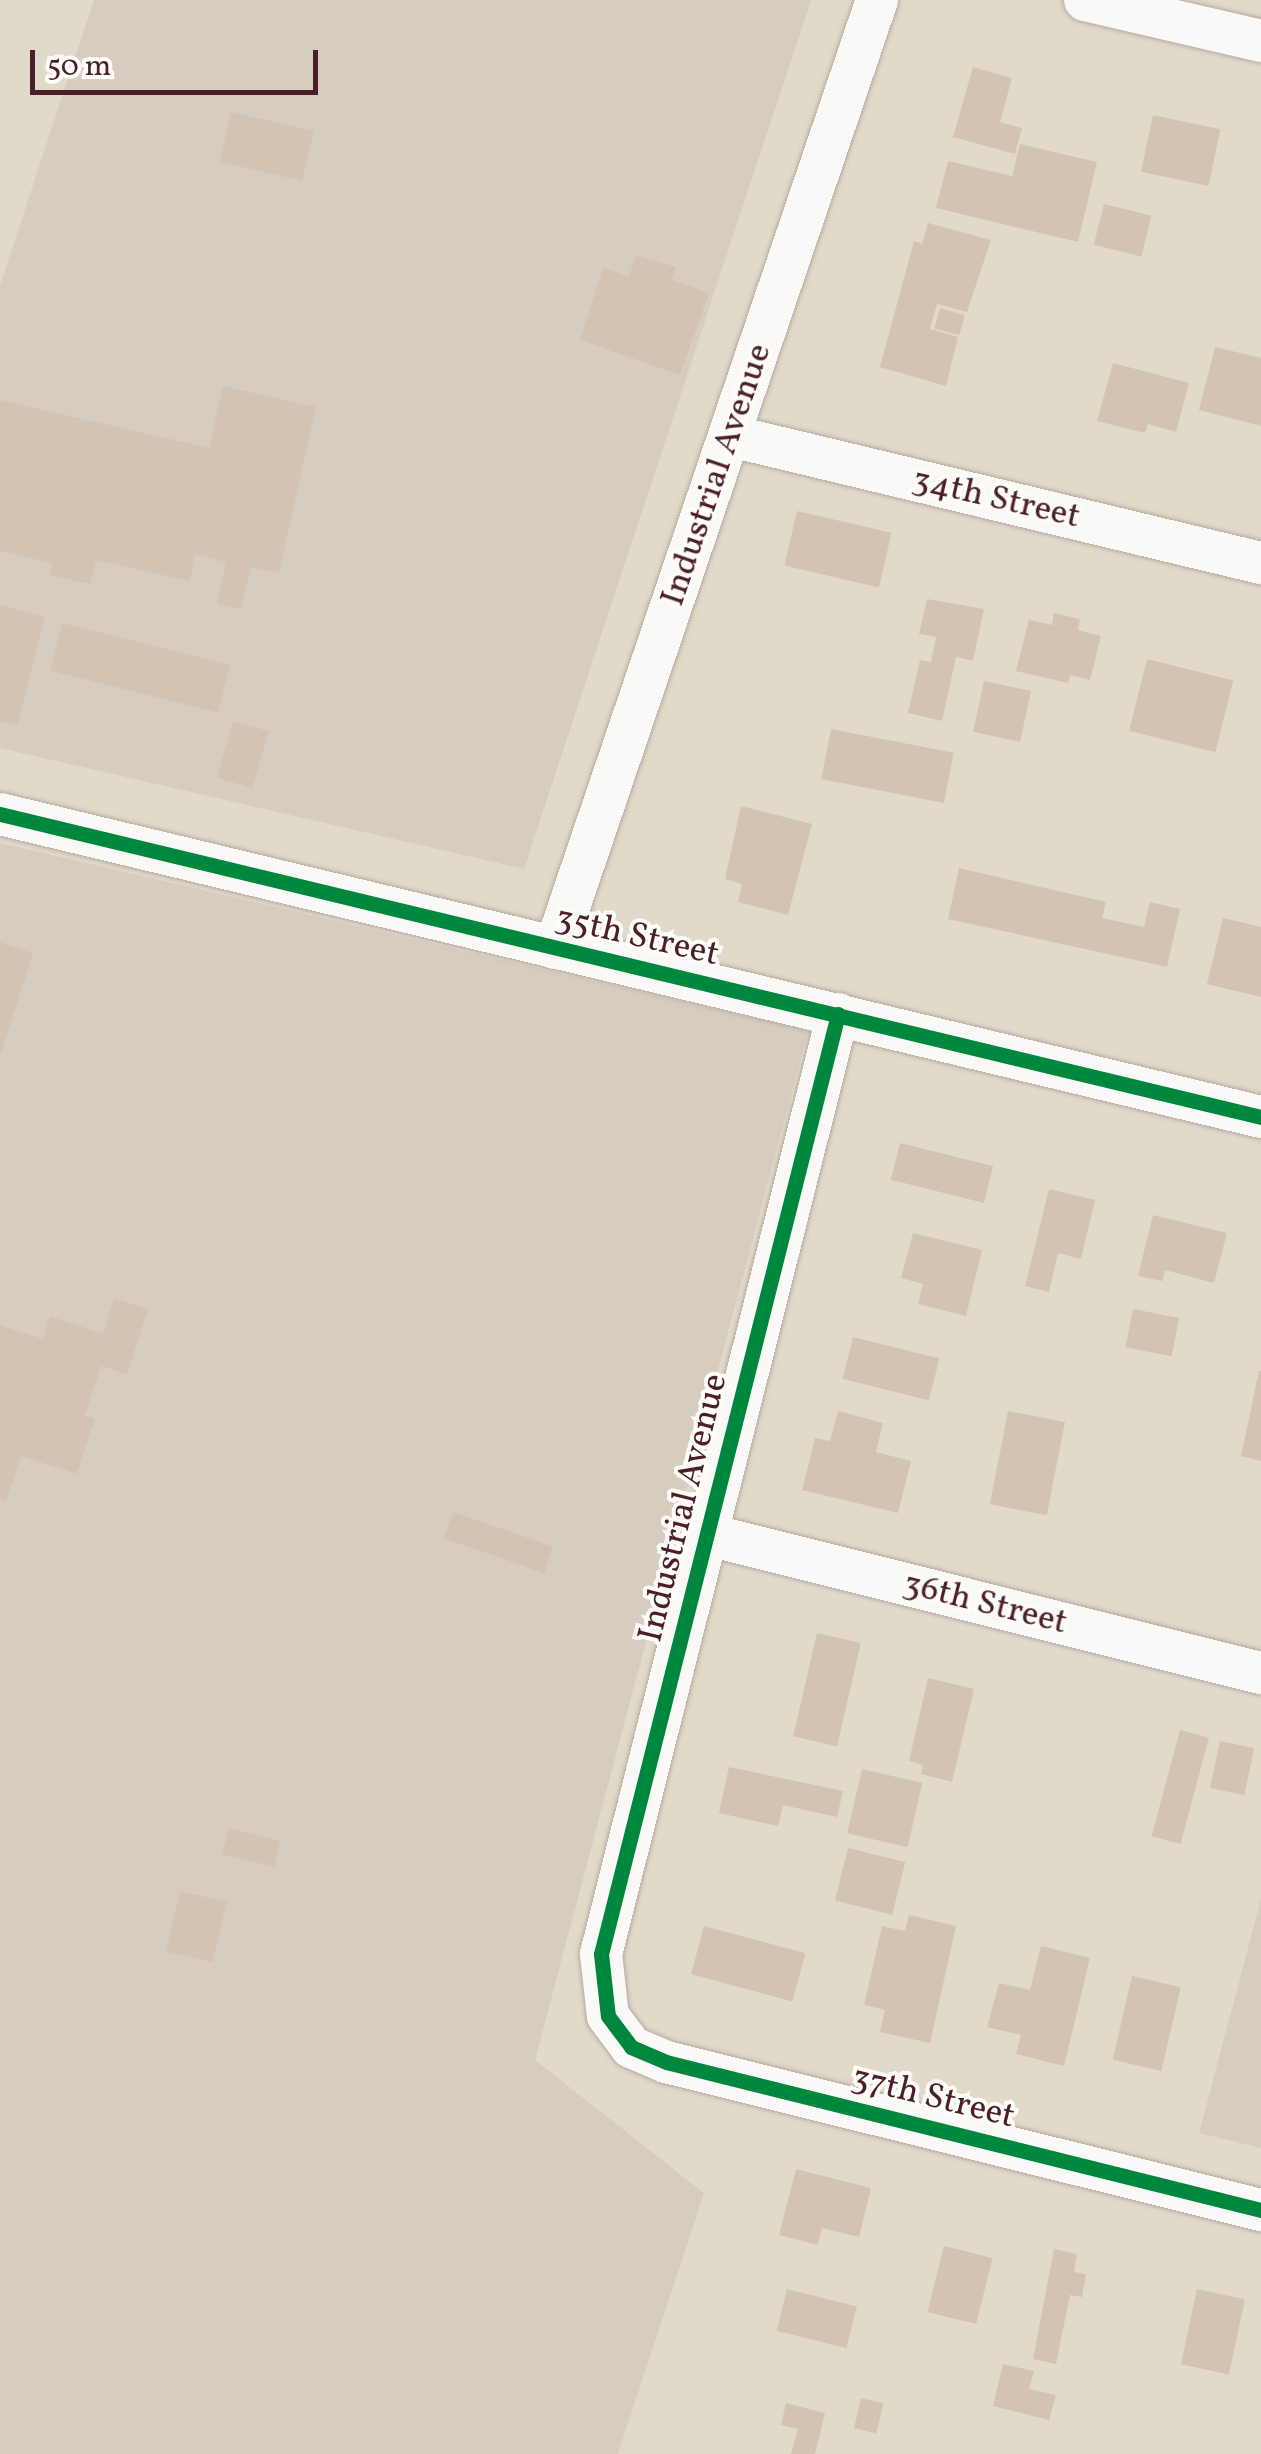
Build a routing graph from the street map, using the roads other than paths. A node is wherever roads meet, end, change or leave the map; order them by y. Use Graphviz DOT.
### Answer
graph roads {
  1 [pos="878,0"];
  2 [pos="1085,0"];
  3 [pos="1261,41"];
  4 [pos="731,436"];
  5 [pos="1261,562"];
  6 [pos="0,814"];
  7 [pos="555,948"];
  8 [pos="838,1014"];
  9 [pos="1261,1116"];
  10 [pos="709,1535"];
  11 [pos="1261,1673"];
  12 [pos="608,2016"];
  13 [pos="1261,2210"];
  1 -- 4 [label="street, Industrial Avenue"];
  2 -- 3 [label="street"];
  4 -- 5 [label="street, 34th Street"];
  4 -- 7 [label="street, Industrial Avenue"];
  6 -- 7 [label="street, 35th Street"];
  7 -- 8 [label="street, 35th Street"];
  8 -- 9 [label="street, 35th Street"];
  8 -- 10 [label="street, Industrial Avenue"];
  10 -- 11 [label="street, 36th Street"];
  10 -- 12 [label="street, Industrial Avenue"];
  12 -- 13 [label="street, 37th Street"];
}
